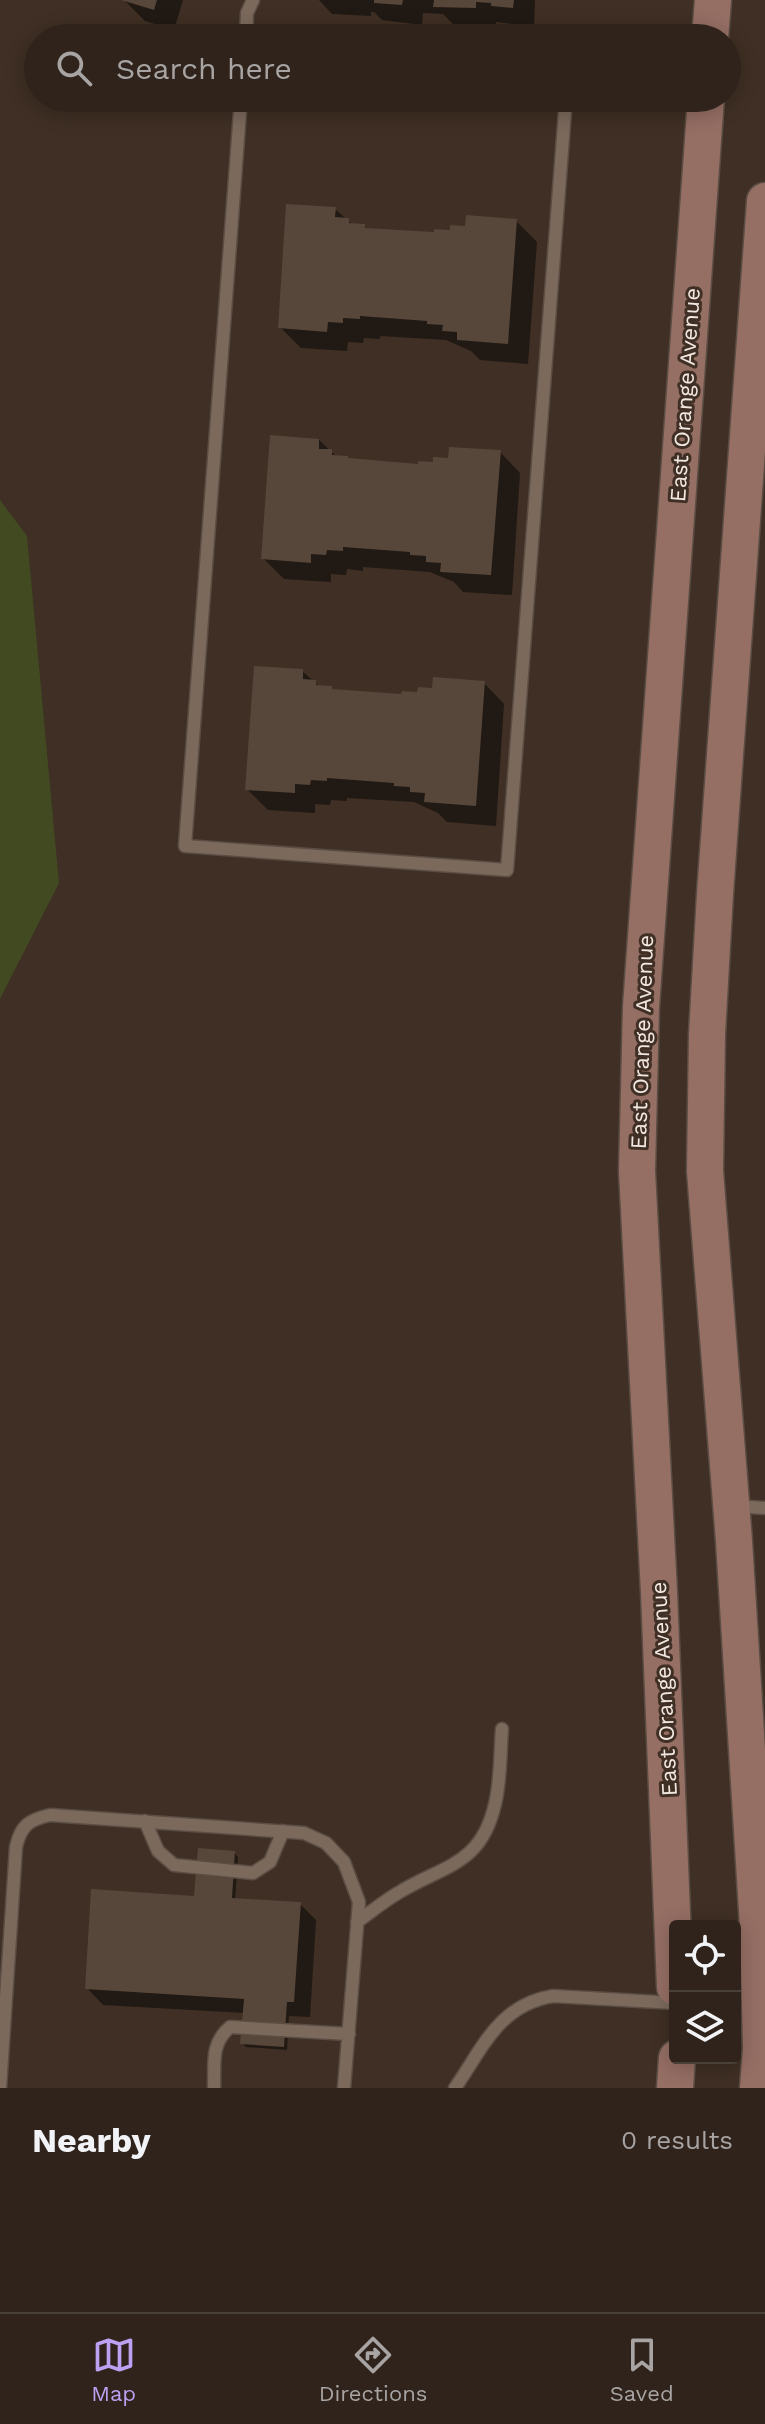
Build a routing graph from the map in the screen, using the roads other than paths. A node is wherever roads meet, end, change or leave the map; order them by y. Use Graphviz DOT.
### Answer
graph roads {
  1 [pos="253,0"];
  2 [pos="713,0"];
  3 [pos="245,6"];
  4 [pos="711,24"];
  5 [pos="240,112"];
  6 [pos="565,112"];
  7 [pos="705,112"];
  8 [pos="765,201"];
  9 [pos="748,1507"];
  10 [pos="502,1729"];
  11 [pos="145,1821"];
  12 [pos="283,1831"];
  13 [pos="672,1920"];
  14 [pos="357,1922"];
  15 [pos="669,2003"];
  16 [pos="349,2034"];
  17 [pos="677,2064"];
  18 [pos="0,2088"];
  19 [pos="214,2088"];
  20 [pos="344,2088"];
  21 [pos="455,2088"];
  22 [pos="675,2088"];
  23 [pos="758,2088"];
  1 -- 3 [label="lane"];
  2 -- 4 [label="street"];
  5 -- 6 [label="lane"];
  7 -- 13 [label="street, East Orange Avenue"];
  8 -- 9 [label="street"];
  9 -- 23 [label="street"];
  10 -- 14 [label="lane"];
  11 -- 12 [label="lane"];
  11 -- 12 [label="lane"];
  11 -- 18 [label="lane"];
  12 -- 14 [label="lane"];
  14 -- 16 [label="lane"];
  15 -- 21 [label="lane"];
  16 -- 19 [label="lane"];
  16 -- 20 [label="lane"];
  17 -- 22 [label="street"];
}
